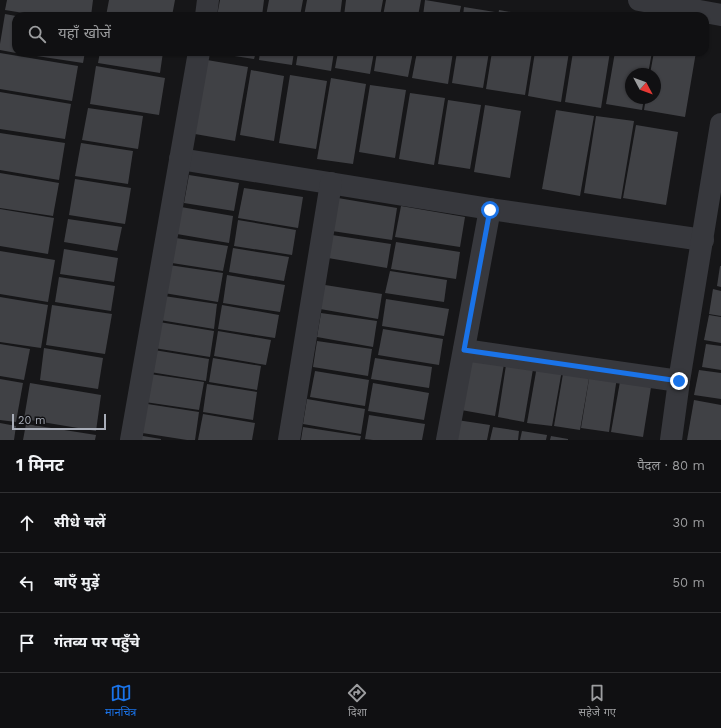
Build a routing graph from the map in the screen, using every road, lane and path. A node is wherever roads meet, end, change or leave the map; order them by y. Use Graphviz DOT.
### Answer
graph roads {
  1 [pos="208,0"];
  2 [pos="638,0"];
  3 [pos="206,12"];
  4 [pos="704,12"];
  5 [pos="709,13"];
  6 [pos="721,15"];
  7 [pos="198,56"];
  8 [pos="721,124"];
  9 [pos="180,159"];
  10 [pos="331,183"];
  11 [pos="490,210"];
  12 [pos="703,240"];
  13 [pos="464,350"];
  14 [pos="679,381"];
  15 [pos="131,440"];
  16 [pos="289,440"];
  17 [pos="447,440"];
  18 [pos="671,440"];
  1 -- 3 [label="street"];
  2 -- 4 [label="street"];
  5 -- 6 [label="street"];
  7 -- 9 [label="street"];
  8 -- 12 [label="street"];
  9 -- 10 [label="street"];
  9 -- 15 [label="street"];
  10 -- 11 [label="street"];
  10 -- 16 [label="street"];
  11 -- 12 [label="street"];
  11 -- 13 [label="street"];
  12 -- 14 [label="street"];
  13 -- 14 [label="street"];
  13 -- 17 [label="street"];
  14 -- 18 [label="street"];
}
